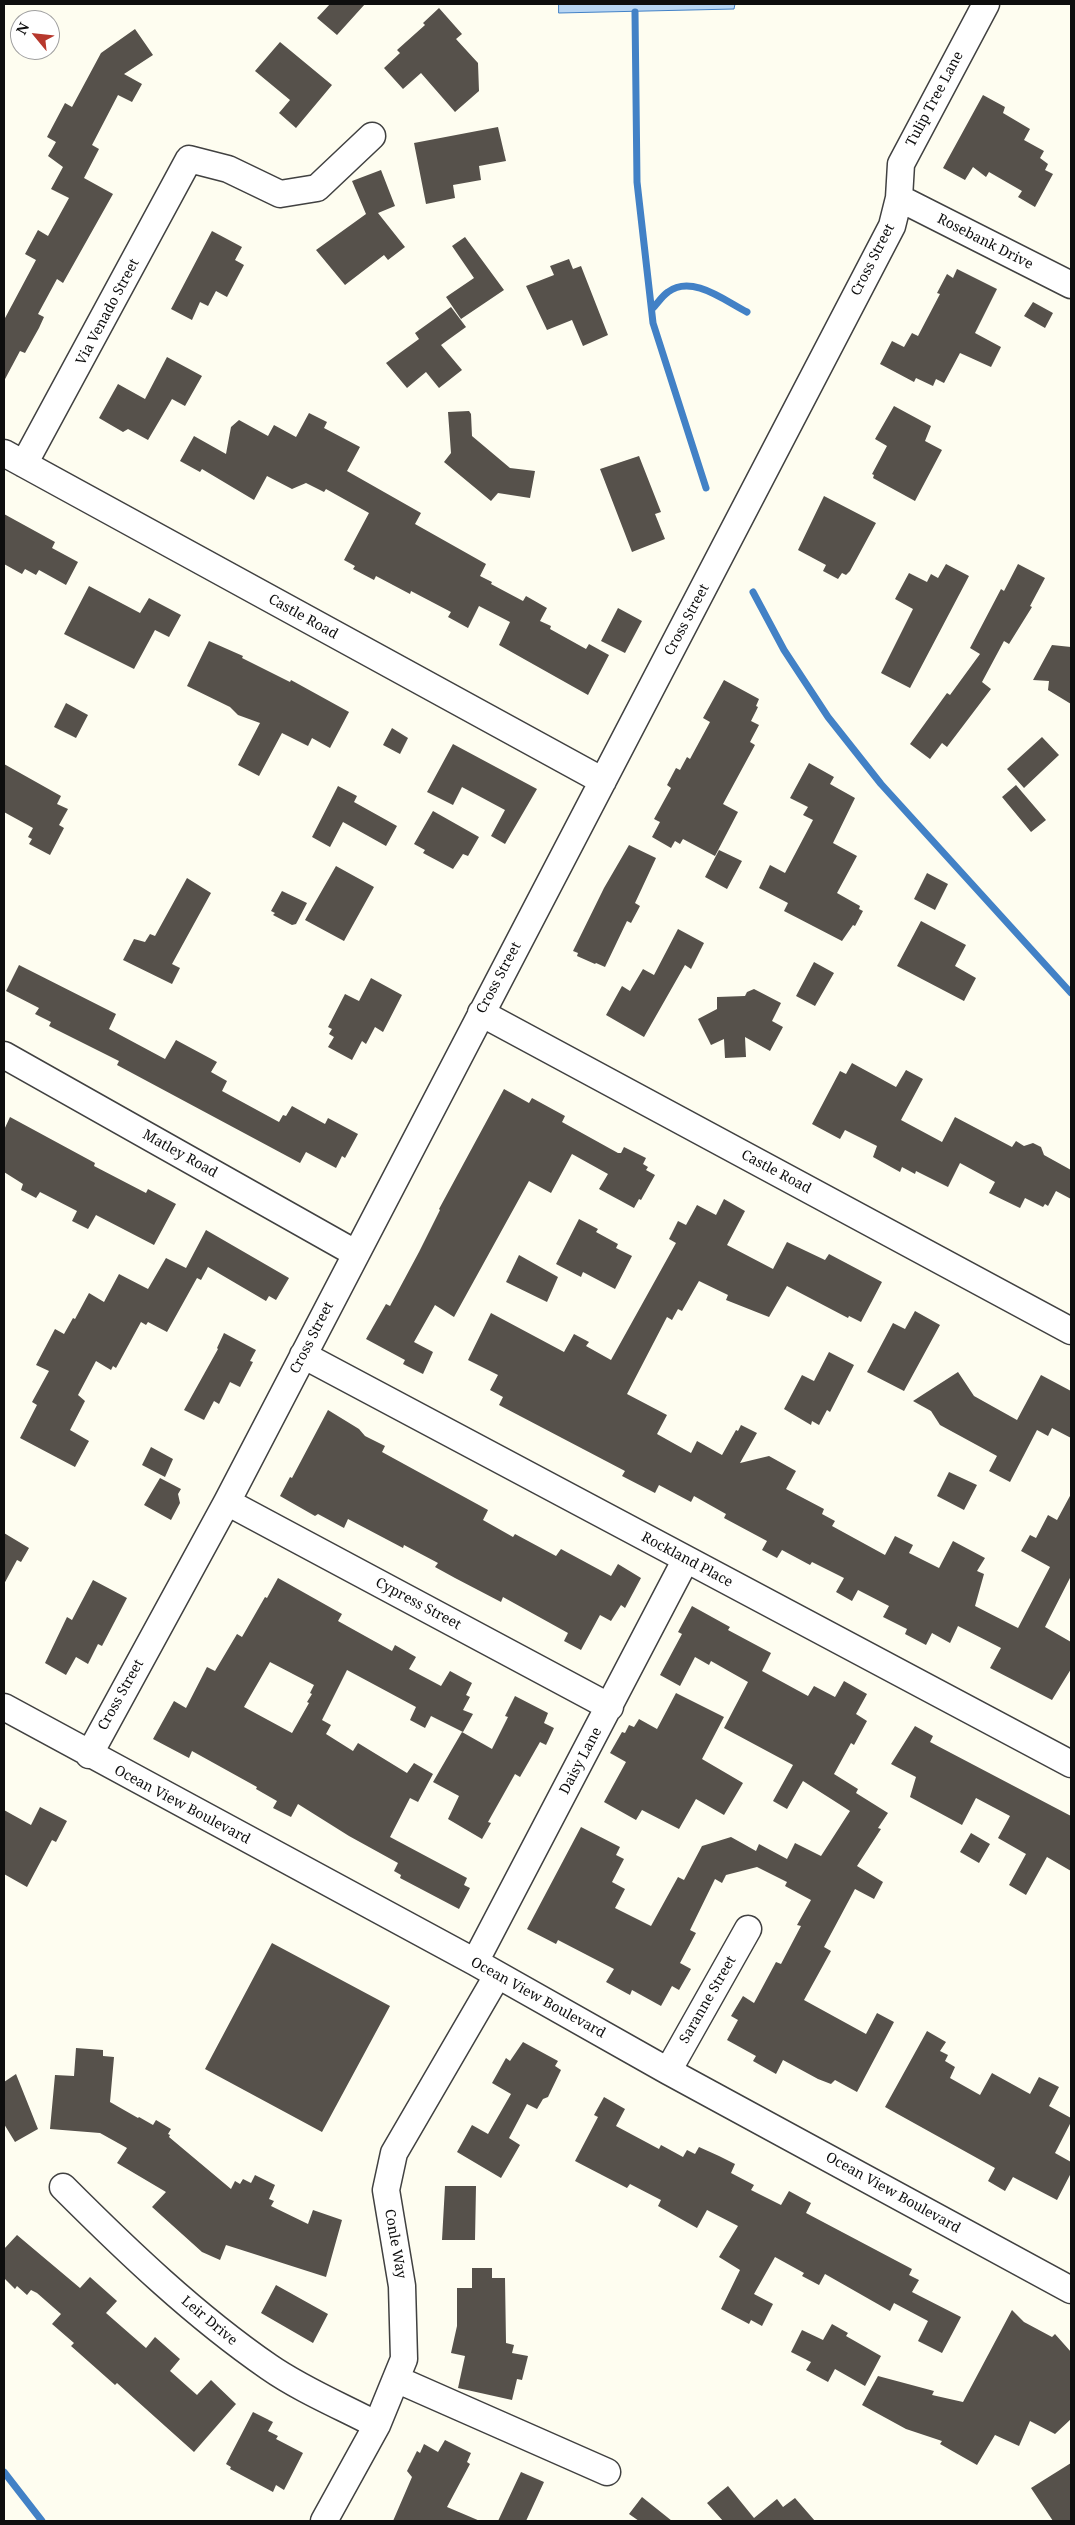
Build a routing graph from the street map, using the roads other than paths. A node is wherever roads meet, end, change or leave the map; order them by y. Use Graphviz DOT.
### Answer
graph roads {
  1 [pos="986,4"];
  2 [pos="372,136"];
  3 [pos="899,198"];
  4 [pos="1071,285"];
  5 [pos="14,458"];
  6 [pos="603,781"];
  7 [pos="481,1013"];
  8 [pos="4,1055"];
  9 [pos="355,1253"];
  10 [pos="1071,1331"];
  11 [pos="303,1355"];
  12 [pos="227,1502"];
  13 [pos="686,1559"];
  14 [pos="4,1707"];
  15 [pos="610,1707"];
  16 [pos="89,1755"];
  17 [pos="1071,1764"];
  18 [pos="748,1929"];
  19 [pos="475,1962"];
  20 [pos="497,1976"];
  21 [pos="668,2071"];
  22 [pos="63,2187"];
  23 [pos="1071,2290"];
  24 [pos="396,2379"];
  25 [pos="377,2425"];
  26 [pos="607,2472"];
  27 [pos="324,2521"];
  1 -- 3 [label="street, Tulip Tree Lane"];
  2 -- 5 [label="street, Via Venado Street"];
  3 -- 4 [label="street, Rosebank Drive"];
  3 -- 6 [label="street, Cross Street"];
  5 -- 6 [label="street, Castle Road"];
  6 -- 7 [label="street, Cross Street"];
  7 -- 9 [label="street, Cross Street"];
  7 -- 10 [label="street, Castle Road"];
  8 -- 9 [label="street, Matley Road"];
  9 -- 11 [label="street, Cross Street"];
  11 -- 12 [label="street, Cross Street"];
  11 -- 13 [label="street, Rockland Place"];
  12 -- 15 [label="street, Cypress Street"];
  12 -- 16 [label="street, Cross Street"];
  13 -- 15 [label="street, Daisy Lane"];
  13 -- 17 [label="street, Rockland Place"];
  14 -- 16 [label="street, Ocean View Boulevard"];
  15 -- 19 [label="street, Daisy Lane"];
  16 -- 19 [label="street, Ocean View Boulevard"];
  18 -- 21 [label="street, Saranne Street"];
  19 -- 20 [label="street, Ocean View Boulevard"];
  20 -- 21 [label="street, Ocean View Boulevard"];
  20 -- 24 [label="street, Conle Way"];
  21 -- 23 [label="street, Ocean View Boulevard"];
  22 -- 25 [label="street, Leir Drive"];
  24 -- 25 [label="street, Conle Way"];
  24 -- 26 [label="street"];
  25 -- 27 [label="street, Conle Way"];
}
